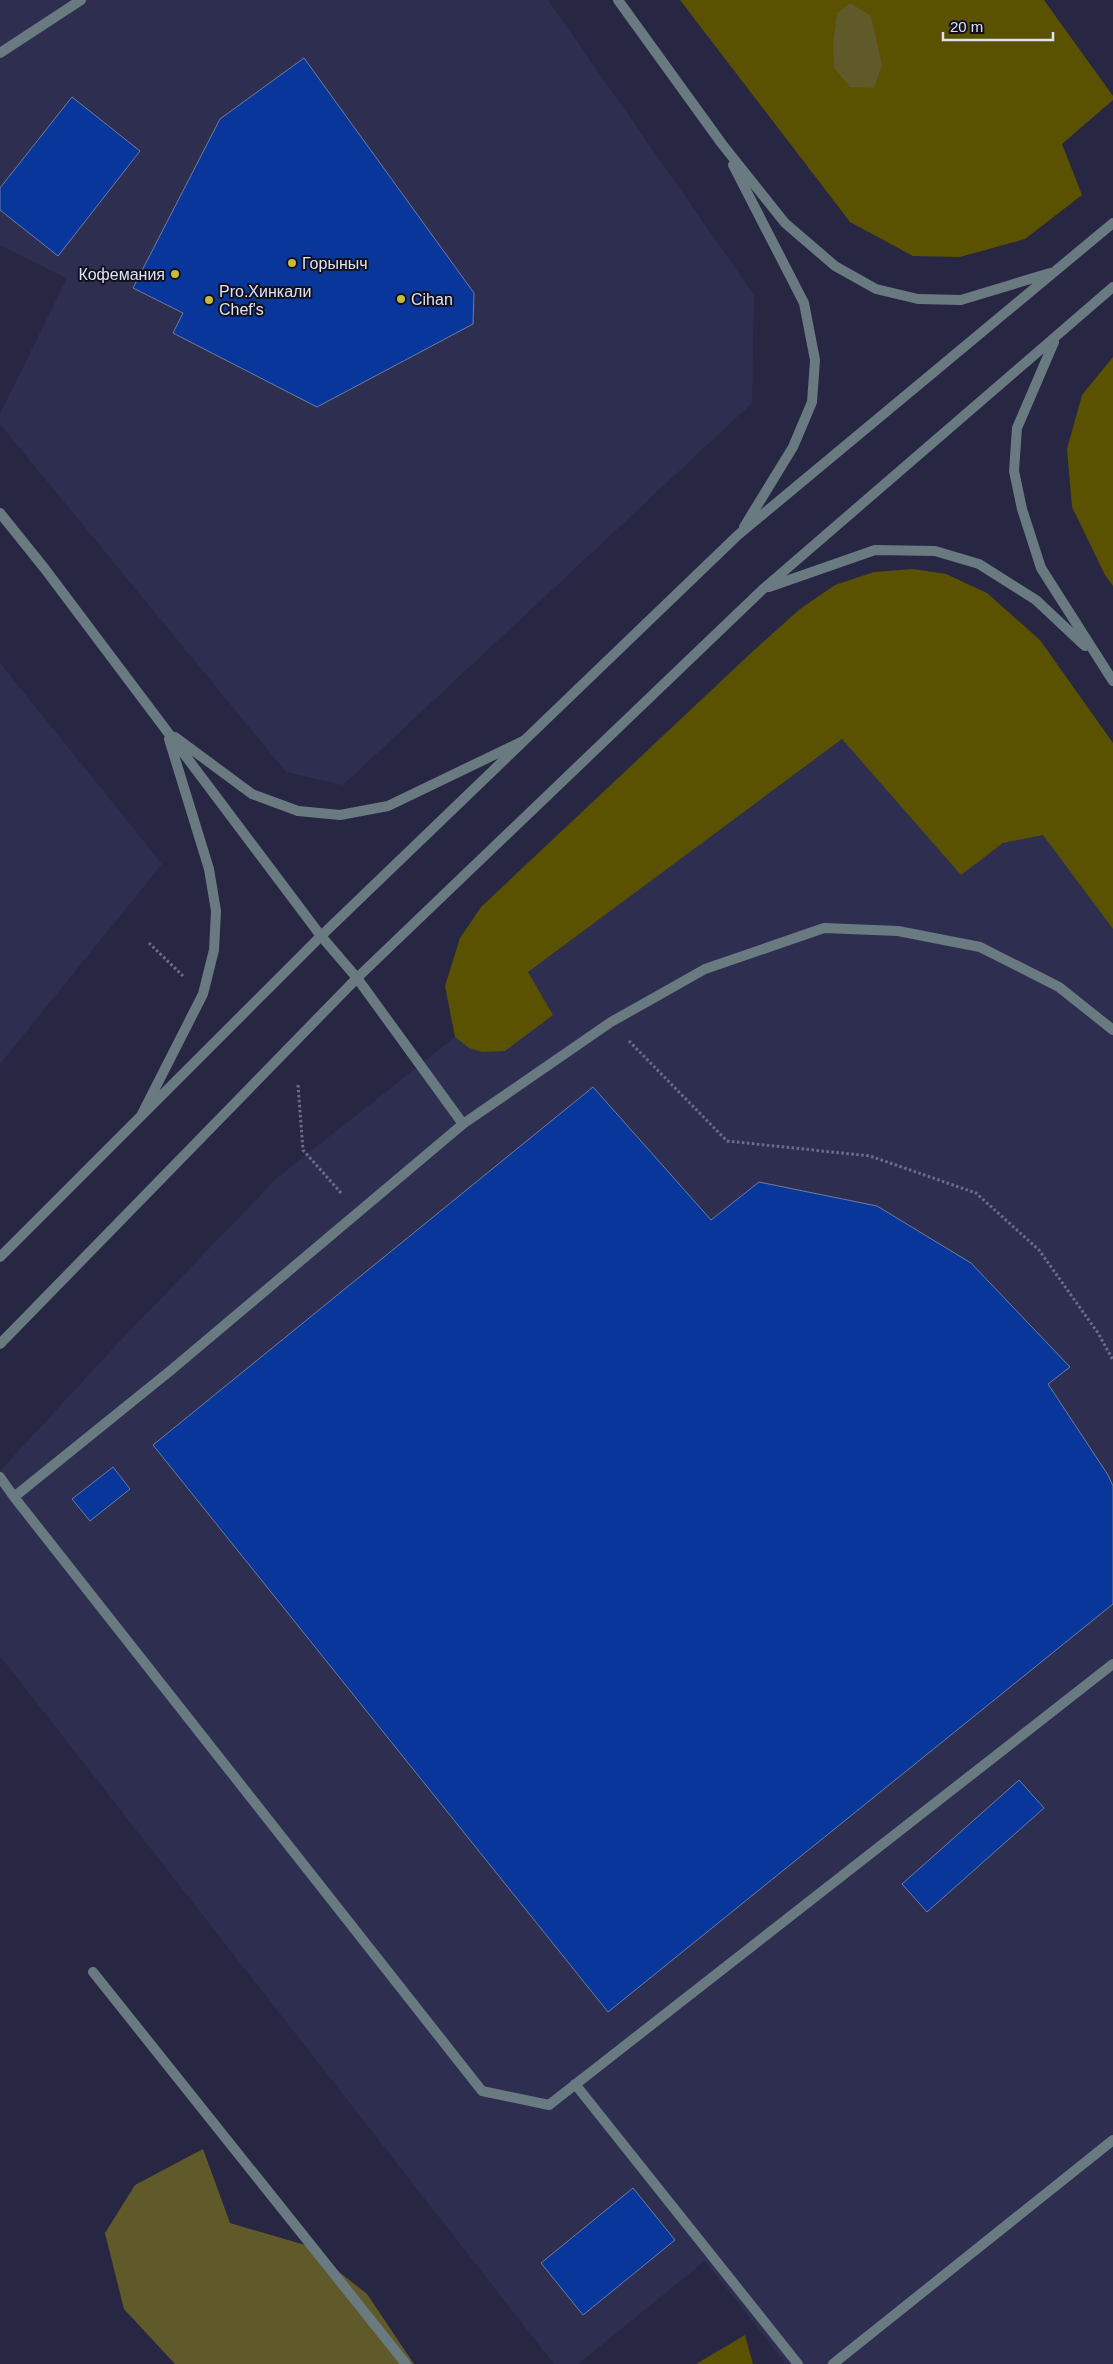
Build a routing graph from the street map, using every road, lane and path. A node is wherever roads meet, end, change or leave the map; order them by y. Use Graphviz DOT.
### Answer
graph roads {
  1 [pos="81,0"];
  2 [pos="618,0"];
  3 [pos="0,53"];
  4 [pos="722,144"];
  5 [pos="1113,223"];
  6 [pos="1056,271"];
  7 [pos="1113,287"];
  8 [pos="1056,338"];
  9 [pos="0,513"];
  10 [pos="738,535"];
  11 [pos="762,590"];
  12 [pos="1095,655"];
  13 [pos="1113,681"];
  14 [pos="166,730"];
  15 [pos="526,739"];
  16 [pos="321,936"];
  17 [pos="149,943"];
  18 [pos="357,978"];
  19 [pos="187,979"];
  20 [pos="611,1022"];
  21 [pos="1113,1030"];
  22 [pos="298,1085"];
  23 [pos="141,1116"];
  24 [pos="462,1124"];
  25 [pos="358,1212"];
  26 [pos="0,1257"];
  27 [pos="0,1344"];
  28 [pos="1113,1360"];
  29 [pos="0,1477"];
  30 [pos="14,1497"];
  31 [pos="1113,1664"];
  32 [pos="94,1972"];
  33 [pos="575,2084"];
  34 [pos="1113,2140"];
  35 [pos="406,2364"];
  36 [pos="798,2364"];
  37 [pos="833,2364"];
  1 -- 3 [label="street"];
  2 -- 4 [label="street"];
  4 -- 6 [label="street"];
  4 -- 10 [label="street"];
  5 -- 6 [label="street"];
  6 -- 10 [label="street"];
  7 -- 8 [label="street"];
  8 -- 11 [label="street"];
  8 -- 12 [label="street"];
  9 -- 14 [label="street"];
  10 -- 15 [label="street"];
  11 -- 12 [label="street"];
  11 -- 18 [label="street"];
  12 -- 13 [label="street"];
  14 -- 15 [label="street"];
  14 -- 16 [label="street"];
  14 -- 23 [label="street"];
  15 -- 16 [label="street"];
  16 -- 18 [label="street"];
  16 -- 23 [label="street"];
  17 -- 19 [label="path"];
  18 -- 24 [label="street"];
  18 -- 27 [label="street"];
  20 -- 21 [label="street"];
  20 -- 24 [label="street"];
  20 -- 28 [label="path"];
  22 -- 25 [label="path"];
  23 -- 26 [label="street"];
  24 -- 25 [label="street"];
  25 -- 30 [label="street"];
  29 -- 30 [label="street"];
  30 -- 33 [label="street"];
  31 -- 33 [label="street"];
  32 -- 35 [label="street"];
  33 -- 36 [label="street"];
  34 -- 37 [label="street"];
}
